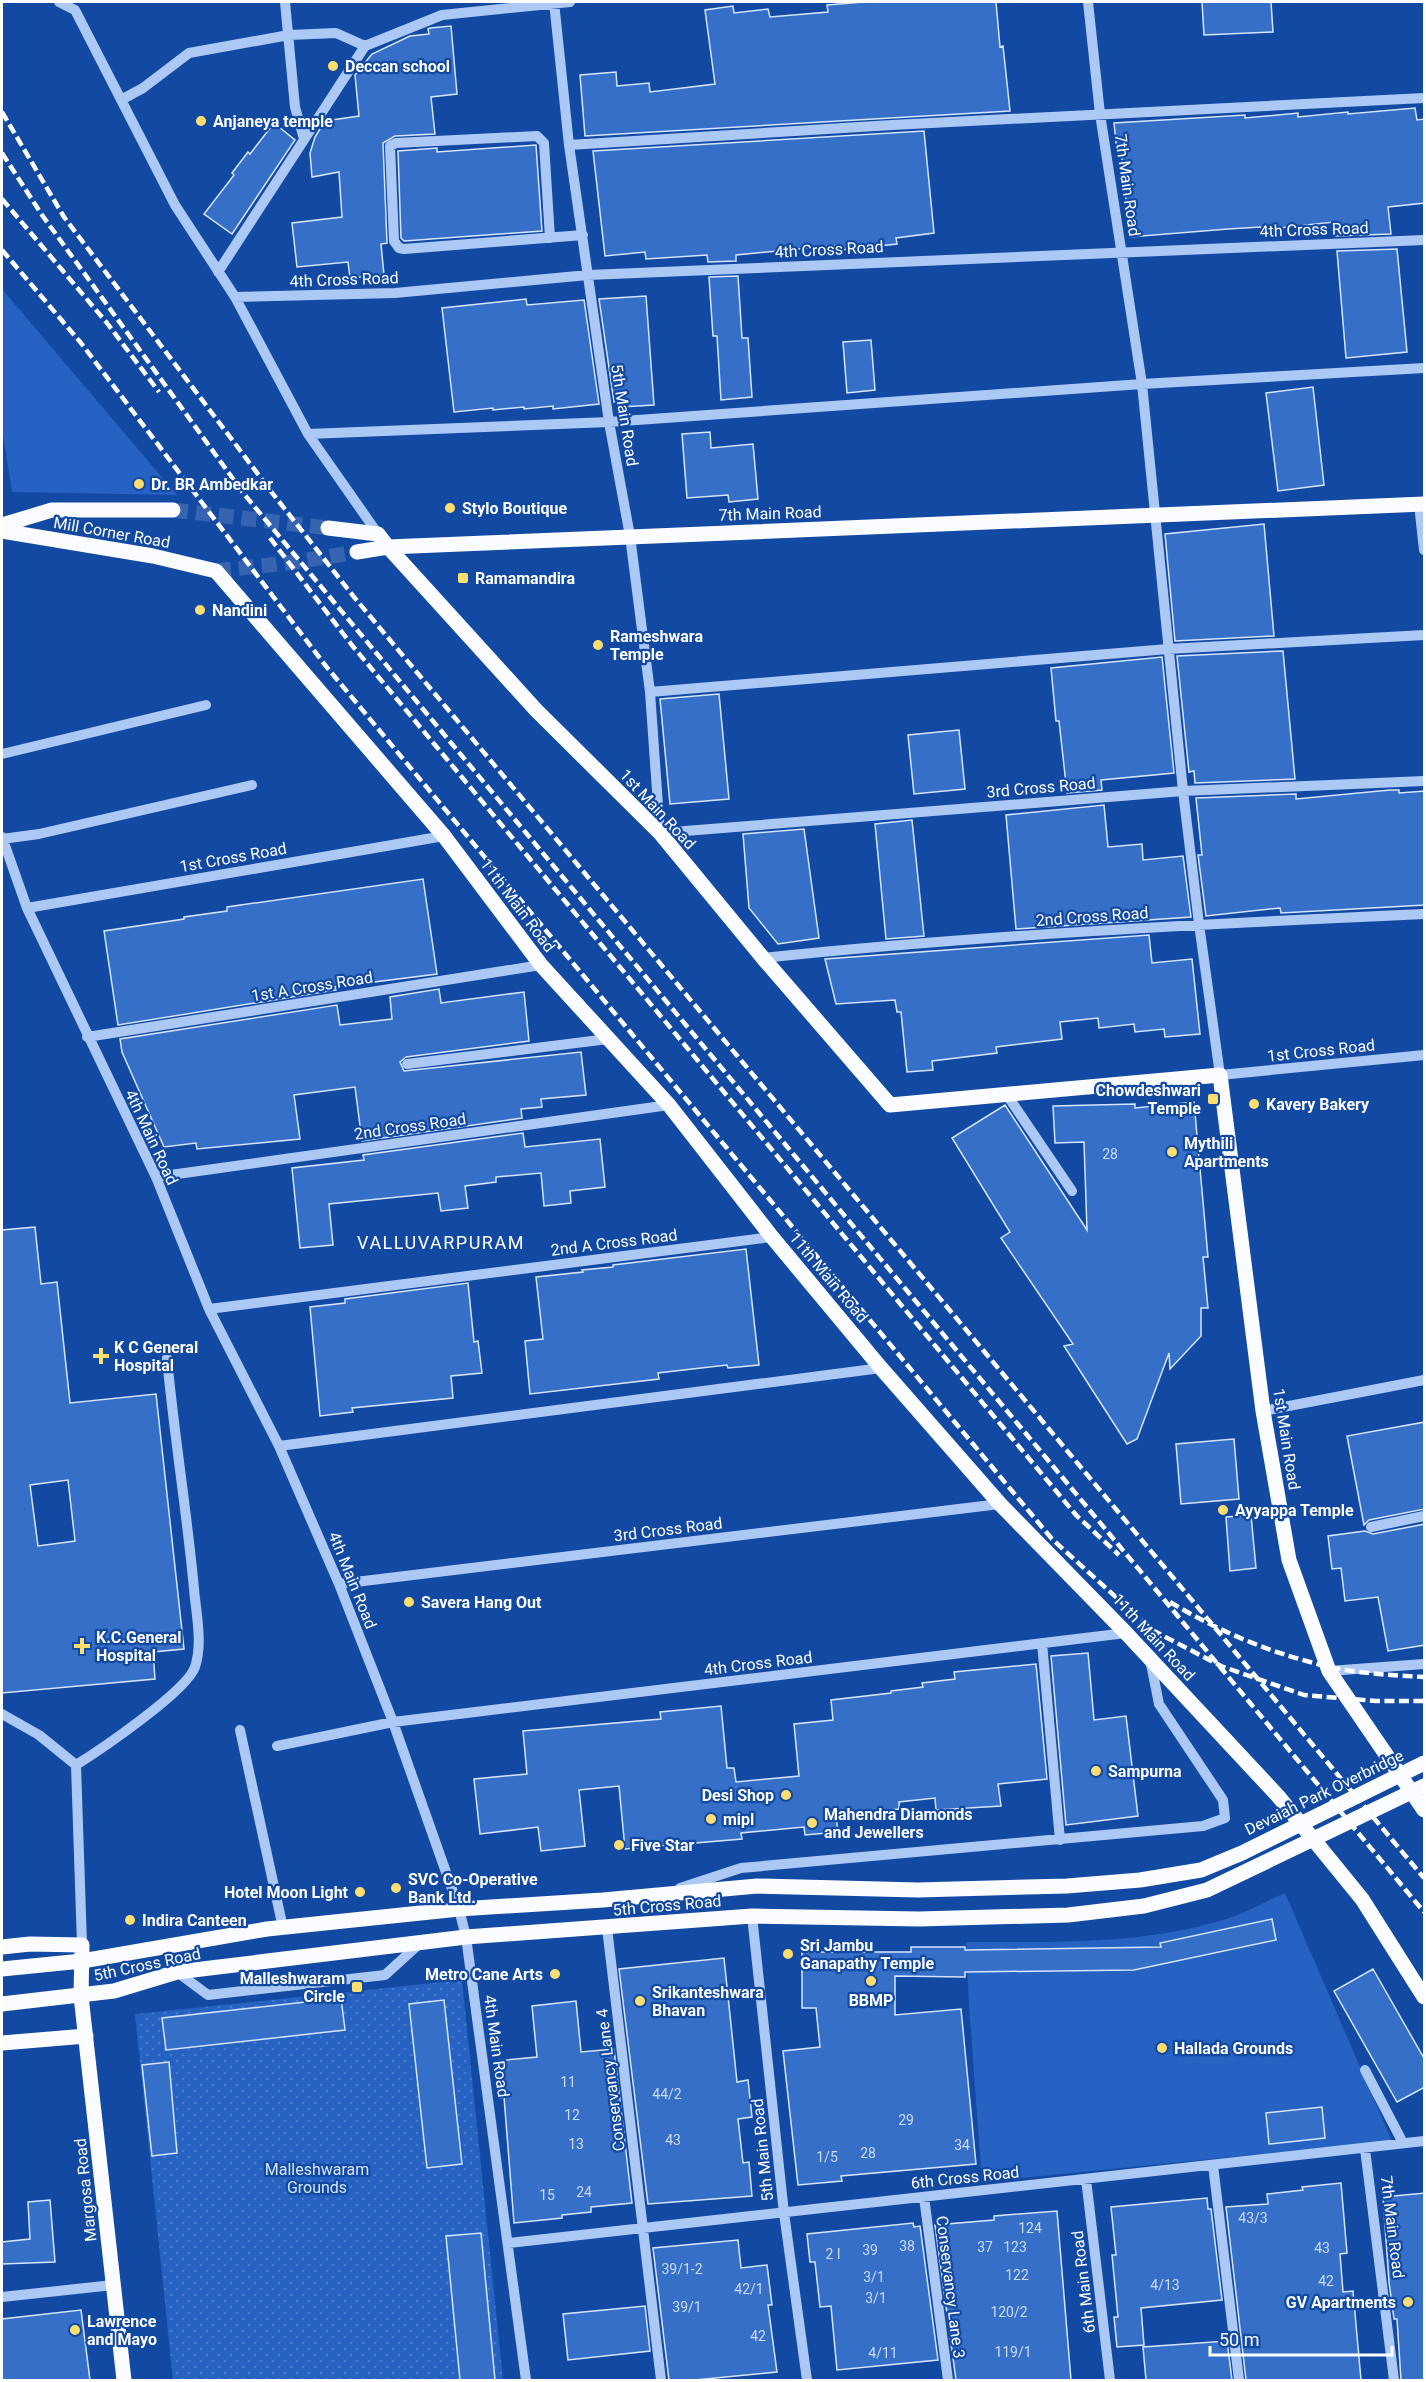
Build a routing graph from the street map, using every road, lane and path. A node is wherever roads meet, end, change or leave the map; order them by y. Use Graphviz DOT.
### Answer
graph roads {
  1 [pos="62,2"];
  2 [pos="285,2"];
  3 [pos="554,2"];
  4 [pos="570,2"];
  5 [pos="1088,2"];
  6 [pos="289,35"];
  7 [pos="365,46"];
  8 [pos="1425,98"];
  9 [pos="121,100"];
  10 [pos="1100,114"];
  11 [pos="304,139"];
  12 [pos="569,145"];
  13 [pos="583,235"];
  14 [pos="549,238"];
  15 [pos="1425,240"];
  16 [pos="1120,251"];
  17 [pos="219,272"];
  18 [pos="588,275"];
  19 [pos="235,297"];
  20 [pos="1425,368"];
  21 [pos="1142,384"];
  22 [pos="609,422"];
  23 [pos="308,434"];
  24 [pos="1422,504"];
  25 [pos="173,510"];
  26 [pos="1154,516"];
  27 [pos="2,525"];
  28 [pos="328,528"];
  29 [pos="2,531"];
  30 [pos="378,534"];
  31 [pos="630,536"];
  32 [pos="388,547"];
  33 [pos="1425,550"];
  34 [pos="357,552"];
  35 [pos="216,570"];
  36 [pos="1425,635"];
  37 [pos="1168,649"];
  38 [pos="650,692"];
  39 [pos="206,705"];
  40 [pos="2,754"];
  41 [pos="1425,781"];
  42 [pos="252,785"];
  43 [pos="1184,790"];
  44 [pos="660,833"];
  45 [pos="444,836"];
  46 [pos="2,838"];
  47 [pos="27,908"];
  48 [pos="1425,914"];
  49 [pos="1199,924"];
  50 [pos="763,958"];
  51 [pos="541,965"];
  52 [pos="87,1037"];
  53 [pos="608,1039"];
  54 [pos="1425,1055"];
  55 [pos="407,1064"];
  56 [pos="1220,1075"];
  57 [pos="1007,1095"];
  58 [pos="669,1106"];
  59 [pos="156,1177"];
  60 [pos="1072,1191"];
  61 [pos="772,1237"];
  62 [pos="208,1309"];
  63 [pos="167,1358"];
  64 [pos="881,1368"];
  65 [pos="1425,1380"];
  66 [pos="1263,1412"];
  67 [pos="279,1446"];
  68 [pos="1000,1504"];
  69 [pos="1425,1516"];
  70 [pos="1371,1527"];
  71 [pos="339,1584"];
  72 [pos="1126,1633"];
  73 [pos="1042,1643"];
  74 [pos="1150,1659"];
  75 [pos="1425,1665"];
  76 [pos="1329,1671"];
  77 [pos="2,1714"];
  78 [pos="393,1722"];
  79 [pos="240,1730"];
  80 [pos="277,1746"];
  81 [pos="1424,1764"];
  82 [pos="76,1765"];
  83 [pos="1425,1786"];
  84 [pos="1425,1810"];
  85 [pos="1060,1840"];
  86 [pos="1242,1853"];
  87 [pos="665,1893"];
  88 [pos="459,1908"];
  89 [pos="752,1916"];
  90 [pos="283,1928"];
  91 [pos="607,1928"];
  92 [pos="466,1937"];
  93 [pos="419,1944"];
  94 [pos="82,1945"];
  95 [pos="2,1947"];
  96 [pos="82,1961"];
  97 [pos="2,1969"];
  98 [pos="177,1972"];
  99 [pos="81,1996"];
  100 [pos="1425,1997"];
  101 [pos="2,2004"];
  102 [pos="86,2037"];
  103 [pos="2,2043"];
  104 [pos="1365,2070"];
  105 [pos="1425,2141"];
  106 [pos="1403,2144"];
  107 [pos="1365,2149"];
  108 [pos="1213,2165"];
  109 [pos="1086,2179"];
  110 [pos="924,2197"];
  111 [pos="784,2212"];
  112 [pos="642,2228"];
  113 [pos="509,2243"];
  114 [pos="113,2285"];
  115 [pos="2,2297"];
  116 [pos="124,2380"];
  117 [pos="526,2380"];
  118 [pos="661,2380"];
  119 [pos="807,2380"];
  120 [pos="948,2380"];
  121 [pos="1110,2380"];
  122 [pos="1239,2380"];
  123 [pos="1394,2380"];
  1 -- 9 [label="street"];
  2 -- 6 [label="street"];
  3 -- 4 [label="street"];
  3 -- 7 [label="street"];
  3 -- 12 [label="street, 5th Main Road"];
  5 -- 10 [label="street, 7th Main Road"];
  6 -- 7 [label="street"];
  6 -- 9 [label="street"];
  6 -- 11 [label="street"];
  7 -- 11 [label="street"];
  8 -- 10 [label="street"];
  9 -- 17 [label="street"];
  10 -- 12 [label="street"];
  10 -- 16 [label="street, 7th Main Road"];
  11 -- 17 [label="street"];
  12 -- 13 [label="street, 5th Main Road"];
  13 -- 14 [label="street"];
  13 -- 18 [label="street, 5th Main Road"];
  14 -- 14 [label="street"];
  15 -- 16 [label="street, 4th Cross Road"];
  16 -- 18 [label="street, 4th Cross Road"];
  16 -- 21 [label="street, 7th Main Road"];
  17 -- 19 [label="street"];
  18 -- 19 [label="street, 4th Cross Road"];
  18 -- 22 [label="street, 5th Main Road"];
  19 -- 23 [label="street"];
  20 -- 21 [label="street"];
  21 -- 22 [label="street"];
  21 -- 26 [label="street, 7th Main Road"];
  22 -- 23 [label="street"];
  22 -- 31 [label="street, 5th Main Road"];
  23 -- 30 [label="street"];
  24 -- 26 [label="main road, 7th Main Road"];
  24 -- 33 [label="street"];
  25 -- 27 [label="main road, Mill Corner Road"];
  26 -- 31 [label="main road, 7th Main Road"];
  26 -- 37 [label="street"];
  28 -- 30 [label="main road"];
  29 -- 35 [label="main road, Mill Corner Road"];
  30 -- 32 [label="main road"];
  31 -- 32 [label="main road, 7th Main Road"];
  31 -- 38 [label="street, 5th Main Road"];
  32 -- 34 [label="main road"];
  32 -- 44 [label="main road, 1st Main Road"];
  35 -- 45 [label="main road, 11th Main Road"];
  36 -- 37 [label="street"];
  37 -- 38 [label="street"];
  37 -- 43 [label="street"];
  38 -- 44 [label="street, 5th Main Road"];
  39 -- 40 [label="street"];
  41 -- 43 [label="street, 3rd Cross Road"];
  42 -- 46 [label="street"];
  43 -- 44 [label="street, 3rd Cross Road"];
  43 -- 49 [label="street"];
  44 -- 50 [label="main road, 1st Main Road"];
  45 -- 47 [label="street, 1st Cross Road"];
  45 -- 51 [label="main road, 11th Main Road"];
  46 -- 47 [label="street, 4th Main Road"];
  47 -- 52 [label="street, 4th Main Road"];
  48 -- 49 [label="street, 2nd Cross Road"];
  49 -- 50 [label="street, 2nd Cross Road"];
  49 -- 56 [label="street"];
  50 -- 57 [label="main road, 1st Main Road"];
  51 -- 52 [label="street, 1st A Cross Road"];
  51 -- 53 [label="main road, 11th Main Road"];
  52 -- 59 [label="street, 4th Main Road"];
  53 -- 55 [label="street"];
  53 -- 58 [label="main road, 11th Main Road"];
  54 -- 56 [label="street, 1st Cross Road"];
  56 -- 57 [label="main road"];
  56 -- 66 [label="main road, 1st Main Road"];
  57 -- 60 [label="street"];
  58 -- 59 [label="street, 2nd Cross Road"];
  58 -- 61 [label="main road, 11th Main Road"];
  59 -- 62 [label="street, 4th Main Road"];
  61 -- 62 [label="street, 2nd A Cross Road"];
  61 -- 64 [label="main road, 11th Main Road"];
  62 -- 67 [label="street, 4th Main Road"];
  63 -- 82 [label="street"];
  64 -- 67 [label="street"];
  64 -- 68 [label="main road, 11th Main Road"];
  65 -- 66 [label="street"];
  66 -- 76 [label="main road, 1st Main Road"];
  67 -- 71 [label="street, 4th Main Road"];
  68 -- 71 [label="street, 3rd Cross Road"];
  68 -- 72 [label="main road, 11th Main Road"];
  69 -- 70 [label="street"];
  71 -- 78 [label="street, 4th Main Road"];
  72 -- 73 [label="street, 4th Cross Road"];
  72 -- 74 [label="main road, 11th Main Road"];
  73 -- 78 [label="street, 4th Cross Road"];
  73 -- 85 [label="street"];
  74 -- 85 [label="street"];
  74 -- 100 [label="main road, 11th Main Road"];
  75 -- 76 [label="street"];
  76 -- 84 [label="main road, 1st Main Road"];
  77 -- 82 [label="street"];
  78 -- 80 [label="street, 4th Cross Road"];
  78 -- 88 [label="street, 4th Main Road"];
  79 -- 90 [label="street"];
  81 -- 86 [label="main road, Devaiah Park Overbridge"];
  82 -- 94 [label="street"];
  83 -- 89 [label="main road, 5th Cross Road"];
  85 -- 87 [label="street"];
  86 -- 87 [label="main road, 5th Cross Road"];
  87 -- 88 [label="main road, 5th Cross Road"];
  88 -- 90 [label="main road, 5th Cross Road"];
  88 -- 92 [label="street, 4th Main Road"];
  89 -- 91 [label="main road, 5th Cross Road"];
  89 -- 111 [label="street, 5th Main Road"];
  90 -- 96 [label="main road, 5th Cross Road"];
  91 -- 92 [label="main road, 5th Cross Road"];
  91 -- 112 [label="street, Conservancy Lane 4"];
  92 -- 93 [label="main road, 5th Cross Road"];
  92 -- 113 [label="street, 4th Main Road"];
  93 -- 98 [label="main road, 5th Cross Road"];
  93 -- 98 [label="street"];
  94 -- 95 [label="main road"];
  94 -- 96 [label="main road, Margosa Road"];
  96 -- 97 [label="main road, 5th Cross Road"];
  96 -- 99 [label="main road, Margosa Road"];
  98 -- 99 [label="main road, 5th Cross Road"];
  99 -- 101 [label="main road, 5th Cross Road"];
  99 -- 102 [label="main road, Margosa Road"];
  102 -- 103 [label="main road"];
  102 -- 114 [label="main road, Margosa Road"];
  104 -- 106 [label="street"];
  105 -- 106 [label="street, 6th Cross Road"];
  106 -- 107 [label="street, 6th Cross Road"];
  107 -- 108 [label="street, 6th Cross Road"];
  107 -- 123 [label="street, 7th Main Road"];
  108 -- 109 [label="street, 6th Cross Road"];
  108 -- 122 [label="street"];
  109 -- 110 [label="street, 6th Cross Road"];
  109 -- 121 [label="street, 6th Main Road"];
  110 -- 111 [label="street, 6th Cross Road"];
  110 -- 120 [label="street, Conservancy Lane 3"];
  111 -- 112 [label="street, 6th Cross Road"];
  111 -- 119 [label="street, 5th Main Road"];
  112 -- 113 [label="street, 6th Cross Road"];
  112 -- 118 [label="street, Conservancy Lane 4"];
  113 -- 117 [label="street, 4th Main Road"];
  114 -- 115 [label="street"];
  114 -- 116 [label="main road, Margosa Road"];
}
